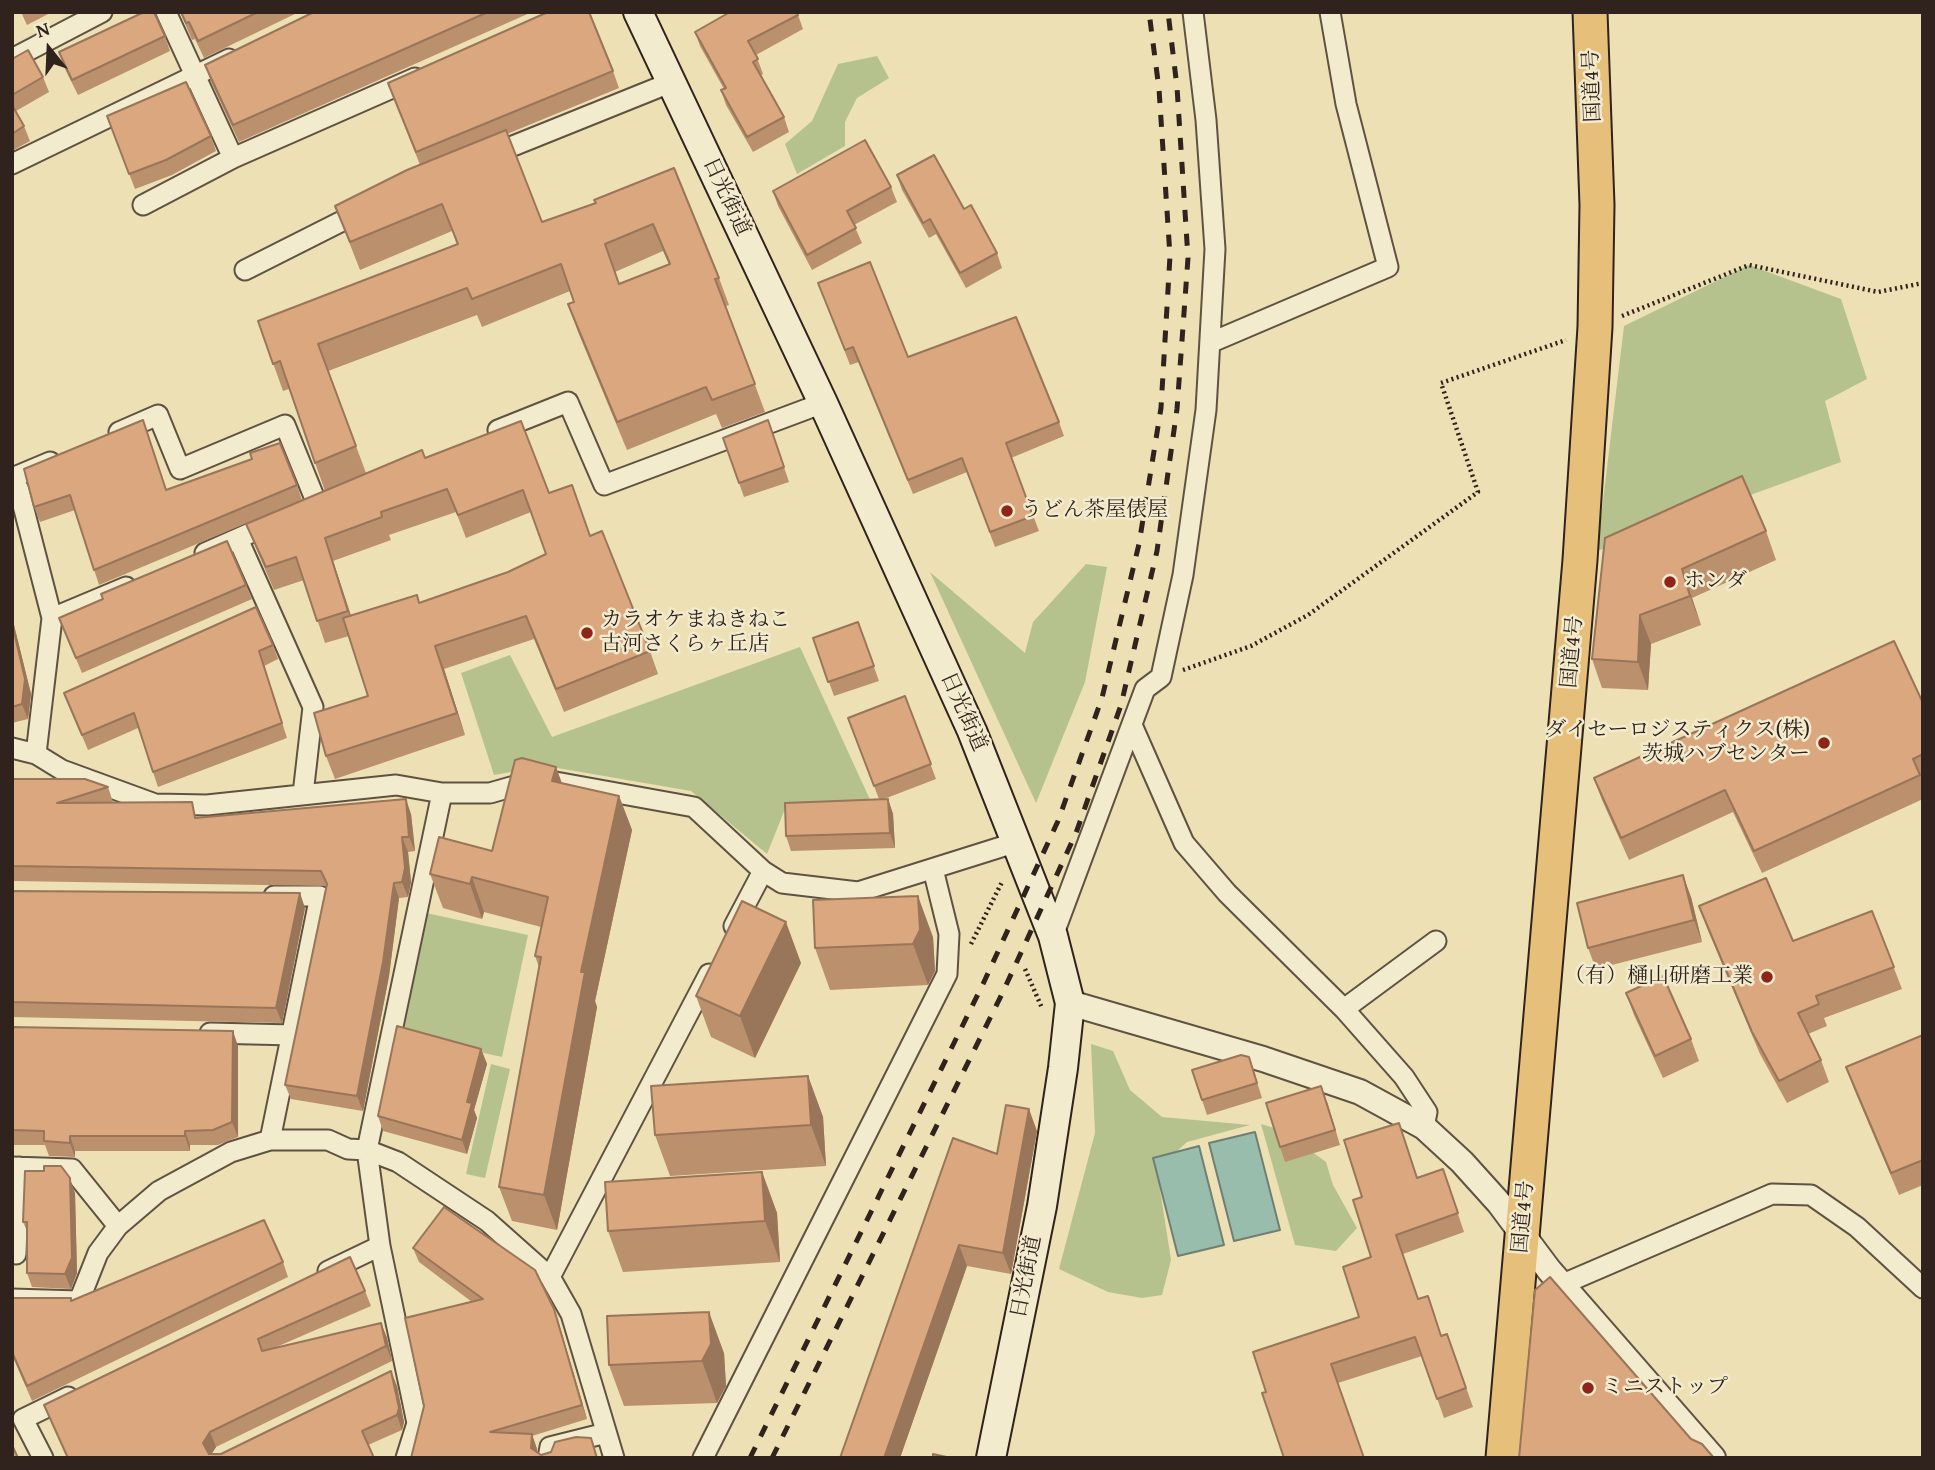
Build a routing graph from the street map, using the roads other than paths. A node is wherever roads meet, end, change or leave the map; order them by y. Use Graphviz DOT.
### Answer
graph roads {
  1 [pos="102,12"];
  2 [pos="166,12"];
  3 [pos="638,12"];
  4 [pos="1193,12"];
  5 [pos="1330,12"];
  6 [pos="1590,12"];
  7 [pos="243,52"];
  8 [pos="12,59"];
  9 [pos="436,68"];
  10 [pos="195,75"];
  11 [pos="672,82"];
  12 [pos="233,158"];
  13 [pos="12,164"];
  14 [pos="463,166"];
  15 [pos="376,204"];
  16 [pos="143,205"];
  17 [pos="245,270"];
  18 [pos="1212,342"];
  19 [pos="823,403"];
  20 [pos="480,438"];
  21 [pos="97,441"];
  22 [pos="73,452"];
  23 [pos="12,478"];
  24 [pos="238,539"];
  25 [pos="188,560"];
  26 [pos="139,581"];
  27 [pos="52,618"];
  28 [pos="1132,725"];
  29 [pos="12,748"];
  30 [pos="36,754"];
  31 [pos="442,793"];
  32 [pos="303,794"];
  33 [pos="1017,842"];
  34 [pos="933,869"];
  35 [pos="763,870"];
  36 [pos="250,895"];
  37 [pos="1054,936"];
  38 [pos="1436,941"];
  39 [pos="1057,1009"];
  40 [pos="1344,1009"];
  41 [pos="186,1033"];
  42 [pos="293,1035"];
  43 [pos="1424,1127"];
  44 [pos="270,1140"];
  45 [pos="367,1150"];
  46 [pos="15,1167"];
  47 [pos="118,1226"];
  48 [pos="1522,1234"];
  49 [pos="380,1246"];
  50 [pos="16,1254"];
  51 [pos="550,1277"];
  52 [pos="307,1282"];
  53 [pos="1563,1284"];
  54 [pos="1923,1288"];
  55 [pos="12,1299"];
  56 [pos="85,1389"];
  57 [pos="606,1433"];
  58 [pos="43,1458"];
  59 [pos="407,1458"];
  60 [pos="548,1458"];
  61 [pos="614,1458"];
  62 [pos="703,1458"];
  63 [pos="991,1458"];
  64 [pos="1503,1458"];
  65 [pos="1713,1458"];
  1 -- 8 [label="street"];
  2 -- 10 [label="street"];
  3 -- 11 [label="main road, 日光街道"];
  4 -- 18 [label="street"];
  5 -- 18 [label="street"];
  6 -- 48 [label="highway, 国道4号"];
  7 -- 10 [label="street"];
  9 -- 12 [label="street"];
  10 -- 12 [label="street"];
  10 -- 13 [label="street"];
  11 -- 14 [label="street"];
  11 -- 19 [label="main road, 日光街道"];
  12 -- 16 [label="street"];
  15 -- 17 [label="street"];
  18 -- 28 [label="street"];
  19 -- 20 [label="street"];
  19 -- 33 [label="main road, 日光街道"];
  21 -- 24 [label="street"];
  22 -- 23 [label="street"];
  23 -- 27 [label="street"];
  24 -- 25 [label="street"];
  24 -- 32 [label="street"];
  26 -- 27 [label="street"];
  27 -- 30 [label="street"];
  28 -- 37 [label="street"];
  28 -- 40 [label="street"];
  29 -- 30 [label="street"];
  30 -- 32 [label="street"];
  31 -- 32 [label="street"];
  31 -- 35 [label="street"];
  31 -- 45 [label="street"];
  33 -- 34 [label="street"];
  33 -- 37 [label="main road, 日光街道"];
  34 -- 35 [label="street"];
  34 -- 62 [label="street"];
  35 -- 51 [label="street"];
  36 -- 42 [label="street"];
  37 -- 39 [label="main road, 日光街道"];
  38 -- 40 [label="street"];
  39 -- 43 [label="street"];
  39 -- 63 [label="main road, 日光街道"];
  40 -- 43 [label="street"];
  41 -- 42 [label="street"];
  42 -- 44 [label="street"];
  43 -- 48 [label="street"];
  44 -- 45 [label="street"];
  44 -- 47 [label="street"];
  45 -- 49 [label="street"];
  45 -- 51 [label="street"];
  46 -- 47 [label="street"];
  46 -- 50 [label="street"];
  47 -- 55 [label="street"];
  48 -- 53 [label="street"];
  48 -- 64 [label="highway, 国道4号"];
  49 -- 52 [label="street"];
  49 -- 59 [label="street"];
  51 -- 57 [label="street"];
  53 -- 54 [label="street"];
  53 -- 65 [label="street"];
  56 -- 58 [label="street"];
  57 -- 60 [label="street"];
  57 -- 61 [label="street"];
}
